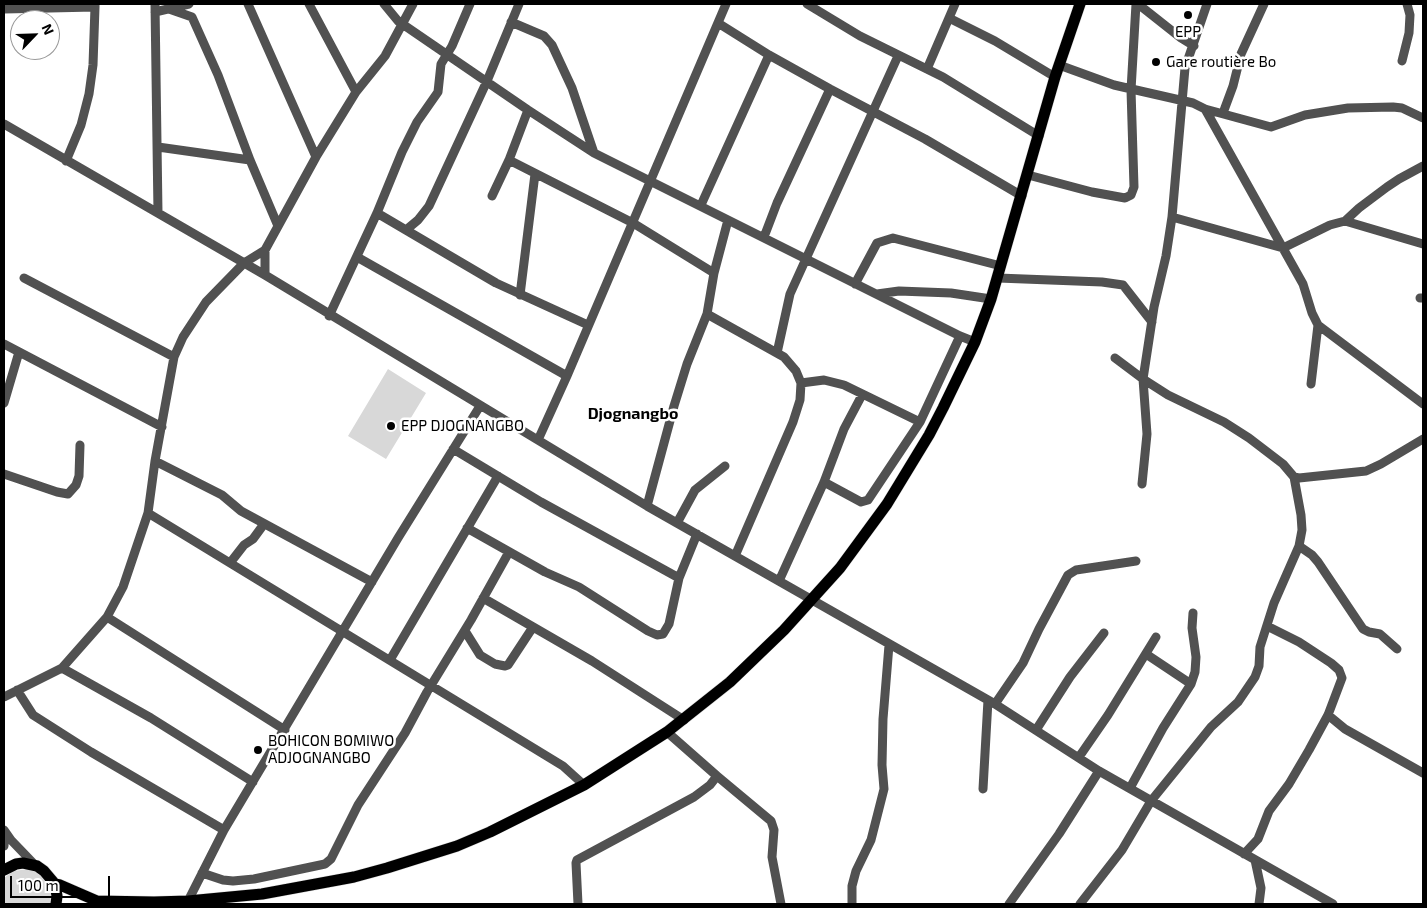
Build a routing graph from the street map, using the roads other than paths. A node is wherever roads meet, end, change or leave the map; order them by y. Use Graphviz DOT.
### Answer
graph roads {
  1 [pos="189,4"];
  2 [pos="194,4"];
  3 [pos="248,4"];
  4 [pos="309,4"];
  5 [pos="384,4"];
  6 [pos="413,4"];
  7 [pos="470,4"];
  8 [pos="519,4"];
  9 [pos="726,4"];
  10 [pos="807,4"];
  11 [pos="955,4"];
  12 [pos="1080,4"];
  13 [pos="1137,4"];
  14 [pos="1207,4"];
  15 [pos="1264,4"];
  16 [pos="1407,4"];
  17 [pos="95,5"];
  18 [pos="155,8"];
  19 [pos="4,9"];
  20 [pos="169,9"];
  21 [pos="192,17"];
  22 [pos="949,18"];
  23 [pos="512,22"];
  24 [pos="718,23"];
  25 [pos="403,24"];
  26 [pos="1194,46"];
  27 [pos="447,54"];
  28 [pos="769,55"];
  29 [pos="898,56"];
  30 [pos="1402,61"];
  31 [pos="927,69"];
  32 [pos="1057,71"];
  33 [pos="487,81"];
  34 [pos="830,89"];
  35 [pos="1131,90"];
  36 [pos="356,92"];
  37 [pos="1181,101"];
  38 [pos="1206,109"];
  39 [pos="528,110"];
  40 [pos="872,111"];
  41 [pos="1223,113"];
  42 [pos="1423,118"];
  43 [pos="4,124"];
  44 [pos="1039,136"];
  45 [pos="158,148"];
  46 [pos="594,153"];
  47 [pos="316,157"];
  48 [pos="250,160"];
  49 [pos="509,160"];
  50 [pos="66,161"];
  51 [pos="1423,166"];
  52 [pos="535,174"];
  53 [pos="1028,175"];
  54 [pos="650,180"];
  55 [pos="492,196"];
  56 [pos="1022,196"];
  57 [pos="701,205"];
  58 [pos="158,213"];
  59 [pos="377,213"];
  60 [pos="1172,217"];
  61 [pos="728,220"];
  62 [pos="1345,222"];
  63 [pos="633,223"];
  64 [pos="278,226"];
  65 [pos="406,230"];
  66 [pos="764,237"];
  67 [pos="1423,244"];
  68 [pos="1282,248"];
  69 [pos="264,250"];
  70 [pos="357,257"];
  71 [pos="805,259"];
  72 [pos="244,263"];
  73 [pos="1002,266"];
  74 [pos="714,273"];
  75 [pos="264,275"];
  76 [pos="24,278"];
  77 [pos="998,278"];
  78 [pos="855,284"];
  79 [pos="877,294"];
  80 [pos="520,295"];
  81 [pos="991,300"];
  82 [pos="707,314"];
  83 [pos="330,316"];
  84 [pos="1152,322"];
  85 [pos="588,326"];
  86 [pos="1318,326"];
  87 [pos="960,336"];
  88 [pos="975,342"];
  89 [pos="4,344"];
  90 [pos="19,352"];
  91 [pos="777,353"];
  92 [pos="174,358"];
  93 [pos="1115,358"];
  94 [pos="567,376"];
  95 [pos="1143,379"];
  96 [pos="801,383"];
  97 [pos="1311,384"];
  98 [pos="862,395"];
  99 [pos="4,403"];
  100 [pos="1423,404"];
  101 [pos="480,406"];
  102 [pos="920,422"];
  103 [pos="162,427"];
  104 [pos="1423,439"];
  105 [pos="538,440"];
  106 [pos="80,445"];
  107 [pos="453,449"];
  108 [pos="156,461"];
  109 [pos="725,466"];
  110 [pos="4,474"];
  111 [pos="498,476"];
  112 [pos="1294,477"];
  113 [pos="824,482"];
  114 [pos="1142,484"];
  115 [pos="647,506"];
  116 [pos="148,513"];
  117 [pos="677,522"];
  118 [pos="264,524"];
  119 [pos="467,528"];
  120 [pos="697,534"];
  121 [pos="1299,546"];
  122 [pos="508,552"];
  123 [pos="735,556"];
  124 [pos="1136,561"];
  125 [pos="230,563"];
  126 [pos="679,578"];
  127 [pos="372,582"];
  128 [pos="779,582"];
  129 [pos="483,598"];
  130 [pos="812,600"];
  131 [pos="1192,613"];
  132 [pos="107,617"];
  133 [pos="1267,626"];
  134 [pos="533,627"];
  135 [pos="464,631"];
  136 [pos="343,632"];
  137 [pos="1104,633"];
  138 [pos="1156,636"];
  139 [pos="890,645"];
  140 [pos="1397,649"];
  141 [pos="1146,654"];
  142 [pos="390,660"];
  143 [pos="62,668"];
  144 [pos="1191,684"];
  145 [pos="431,685"];
  146 [pos="17,690"];
  147 [pos="4,697"];
  148 [pos="991,702"];
  149 [pos="1328,715"];
  150 [pos="684,720"];
  151 [pos="285,730"];
  152 [pos="1036,730"];
  153 [pos="667,732"];
  154 [pos="1079,757"];
  155 [pos="1099,770"];
  156 [pos="1423,773"];
  157 [pos="717,776"];
  158 [pos="253,782"];
  159 [pos="584,785"];
  160 [pos="983,788"];
  161 [pos="1130,788"];
  162 [pos="1151,801"];
  163 [pos="224,830"];
  164 [pos="4,832"];
  165 [pos="4,846"];
  166 [pos="1244,854"];
  167 [pos="1254,860"];
  168 [pos="37,866"];
  169 [pos="4,870"];
  170 [pos="202,873"];
  171 [pos="55,884"];
  172 [pos="188,901"];
  173 [pos="92,903"];
  174 [pos="56,904"];
  175 [pos="578,904"];
  176 [pos="780,904"];
  177 [pos="852,904"];
  178 [pos="1008,904"];
  179 [pos="1080,904"];
  180 [pos="1259,904"];
  181 [pos="1333,904"];
  1 -- 20 [label="street"];
  2 -- 21 [label="street"];
  3 -- 47 [label="street"];
  4 -- 36 [label="street"];
  5 -- 25 [label="street"];
  6 -- 25 [label="street"];
  7 -- 27 [label="street"];
  8 -- 23 [label="street"];
  9 -- 24 [label="street"];
  10 -- 29 [label="street"];
  11 -- 22 [label="street"];
  12 -- 32 [label="main road"];
  13 -- 26 [label="street"];
  13 -- 35 [label="street"];
  14 -- 26 [label="street"];
  15 -- 41 [label="street"];
  16 -- 30 [label="street"];
  17 -- 19 [label="street"];
  17 -- 50 [label="street"];
  18 -- 20 [label="street"];
  18 -- 45 [label="street"];
  20 -- 21 [label="street"];
  21 -- 48 [label="street"];
  22 -- 31 [label="street"];
  22 -- 32 [label="street"];
  23 -- 33 [label="street"];
  23 -- 46 [label="street"];
  24 -- 28 [label="street"];
  24 -- 54 [label="street"];
  25 -- 27 [label="street"];
  25 -- 36 [label="street"];
  26 -- 37 [label="street"];
  27 -- 33 [label="street"];
  27 -- 59 [label="street"];
  28 -- 34 [label="street"];
  28 -- 57 [label="street"];
  29 -- 31 [label="street"];
  29 -- 40 [label="street"];
  31 -- 44 [label="street"];
  32 -- 35 [label="street"];
  32 -- 44 [label="main road"];
  33 -- 39 [label="street"];
  33 -- 65 [label="street"];
  34 -- 40 [label="street"];
  34 -- 66 [label="street"];
  35 -- 37 [label="street"];
  35 -- 53 [label="street"];
  36 -- 47 [label="street"];
  37 -- 38 [label="street"];
  37 -- 60 [label="street"];
  38 -- 41 [label="street"];
  38 -- 68 [label="street"];
  39 -- 46 [label="street"];
  39 -- 49 [label="street"];
  40 -- 56 [label="street"];
  40 -- 71 [label="street"];
  41 -- 42 [label="street"];
  43 -- 50 [label="street"];
  44 -- 53 [label="main road"];
  45 -- 48 [label="street"];
  45 -- 58 [label="street"];
  46 -- 54 [label="street"];
  47 -- 64 [label="street"];
  48 -- 64 [label="street"];
  49 -- 52 [label="street"];
  49 -- 55 [label="street"];
  50 -- 58 [label="street"];
  51 -- 62 [label="street"];
  52 -- 63 [label="street"];
  52 -- 80 [label="street"];
  53 -- 56 [label="main road"];
  54 -- 57 [label="street"];
  54 -- 63 [label="street"];
  56 -- 73 [label="main road"];
  57 -- 61 [label="street"];
  58 -- 72 [label="street"];
  59 -- 65 [label="street"];
  59 -- 70 [label="street"];
  60 -- 68 [label="street"];
  60 -- 84 [label="street"];
  61 -- 66 [label="street"];
  61 -- 74 [label="street"];
  62 -- 67 [label="street"];
  62 -- 68 [label="street"];
  63 -- 74 [label="street"];
  63 -- 85 [label="street"];
  64 -- 69 [label="street"];
  65 -- 80 [label="street"];
  66 -- 71 [label="street"];
  68 -- 86 [label="street"];
  69 -- 72 [label="street"];
  69 -- 75 [label="street"];
  70 -- 83 [label="street"];
  70 -- 94 [label="street"];
  71 -- 78 [label="street"];
  71 -- 91 [label="street"];
  72 -- 75 [label="street"];
  72 -- 92 [label="street"];
  73 -- 77 [label="main road"];
  73 -- 78 [label="street"];
  74 -- 82 [label="street"];
  75 -- 83 [label="street"];
  76 -- 92 [label="street"];
  77 -- 81 [label="main road"];
  77 -- 84 [label="street"];
  78 -- 79 [label="street"];
  79 -- 81 [label="street"];
  79 -- 87 [label="street"];
  80 -- 85 [label="street"];
  81 -- 88 [label="main road"];
  82 -- 91 [label="street"];
  82 -- 115 [label="street"];
  83 -- 101 [label="street"];
  84 -- 95 [label="street"];
  85 -- 94 [label="street"];
  86 -- 97 [label="street"];
  86 -- 100 [label="street"];
  87 -- 88 [label="street"];
  87 -- 102 [label="street"];
  88 -- 130 [label="main road"];
  89 -- 90 [label="street"];
  90 -- 99 [label="street"];
  90 -- 103 [label="street"];
  91 -- 96 [label="street"];
  92 -- 103 [label="street"];
  93 -- 95 [label="street"];
  94 -- 105 [label="street"];
  95 -- 112 [label="street"];
  95 -- 114 [label="street"];
  96 -- 98 [label="street"];
  96 -- 123 [label="street"];
  98 -- 102 [label="street"];
  98 -- 113 [label="street"];
  101 -- 105 [label="street"];
  101 -- 107 [label="street"];
  102 -- 113 [label="street"];
  103 -- 108 [label="street"];
  104 -- 112 [label="street"];
  105 -- 115 [label="street"];
  106 -- 110 [label="street"];
  107 -- 111 [label="street"];
  107 -- 127 [label="street"];
  108 -- 116 [label="street"];
  108 -- 118 [label="street"];
  109 -- 117 [label="street"];
  111 -- 119 [label="street"];
  111 -- 126 [label="street"];
  112 -- 121 [label="street"];
  113 -- 128 [label="street"];
  115 -- 117 [label="street"];
  116 -- 125 [label="street"];
  116 -- 132 [label="street"];
  117 -- 120 [label="street"];
  118 -- 125 [label="street"];
  118 -- 127 [label="street"];
  119 -- 122 [label="street"];
  119 -- 142 [label="street"];
  120 -- 123 [label="street"];
  120 -- 126 [label="street"];
  121 -- 133 [label="street"];
  121 -- 140 [label="street"];
  122 -- 126 [label="street"];
  122 -- 129 [label="street"];
  123 -- 128 [label="street"];
  124 -- 148 [label="street"];
  125 -- 136 [label="street"];
  127 -- 136 [label="street"];
  128 -- 130 [label="street"];
  129 -- 134 [label="street"];
  129 -- 135 [label="street"];
  130 -- 139 [label="street"];
  130 -- 150 [label="main road"];
  131 -- 144 [label="street"];
  132 -- 143 [label="street"];
  132 -- 151 [label="street"];
  133 -- 149 [label="street"];
  133 -- 162 [label="street"];
  134 -- 135 [label="street"];
  134 -- 150 [label="street"];
  135 -- 145 [label="street"];
  136 -- 142 [label="street"];
  136 -- 151 [label="street"];
  137 -- 152 [label="street"];
  138 -- 141 [label="street"];
  139 -- 148 [label="street"];
  139 -- 177 [label="street"];
  141 -- 144 [label="street"];
  141 -- 154 [label="street"];
  142 -- 145 [label="street"];
  143 -- 146 [label="street"];
  143 -- 158 [label="street"];
  144 -- 161 [label="street"];
  145 -- 159 [label="street"];
  145 -- 170 [label="street"];
  146 -- 147 [label="street"];
  146 -- 163 [label="street"];
  148 -- 152 [label="street"];
  148 -- 160 [label="street"];
  149 -- 156 [label="street"];
  149 -- 166 [label="street"];
  150 -- 153 [label="main road"];
  151 -- 158 [label="street"];
  152 -- 154 [label="street"];
  153 -- 157 [label="street"];
  153 -- 159 [label="main road"];
  154 -- 155 [label="street"];
  155 -- 161 [label="street"];
  155 -- 178 [label="street"];
  157 -- 175 [label="street"];
  157 -- 176 [label="street"];
  158 -- 163 [label="street"];
  159 -- 172 [label="main road"];
  161 -- 162 [label="street"];
  162 -- 166 [label="street"];
  162 -- 179 [label="street"];
  163 -- 170 [label="street"];
  164 -- 165 [label="street"];
  164 -- 168 [label="street"];
  166 -- 167 [label="street"];
  167 -- 180 [label="street"];
  167 -- 181 [label="street"];
  168 -- 169 [label="main road"];
  168 -- 171 [label="main road"];
  170 -- 172 [label="street"];
  171 -- 173 [label="main road"];
  171 -- 174 [label="main road"];
  172 -- 173 [label="main road"];
}
